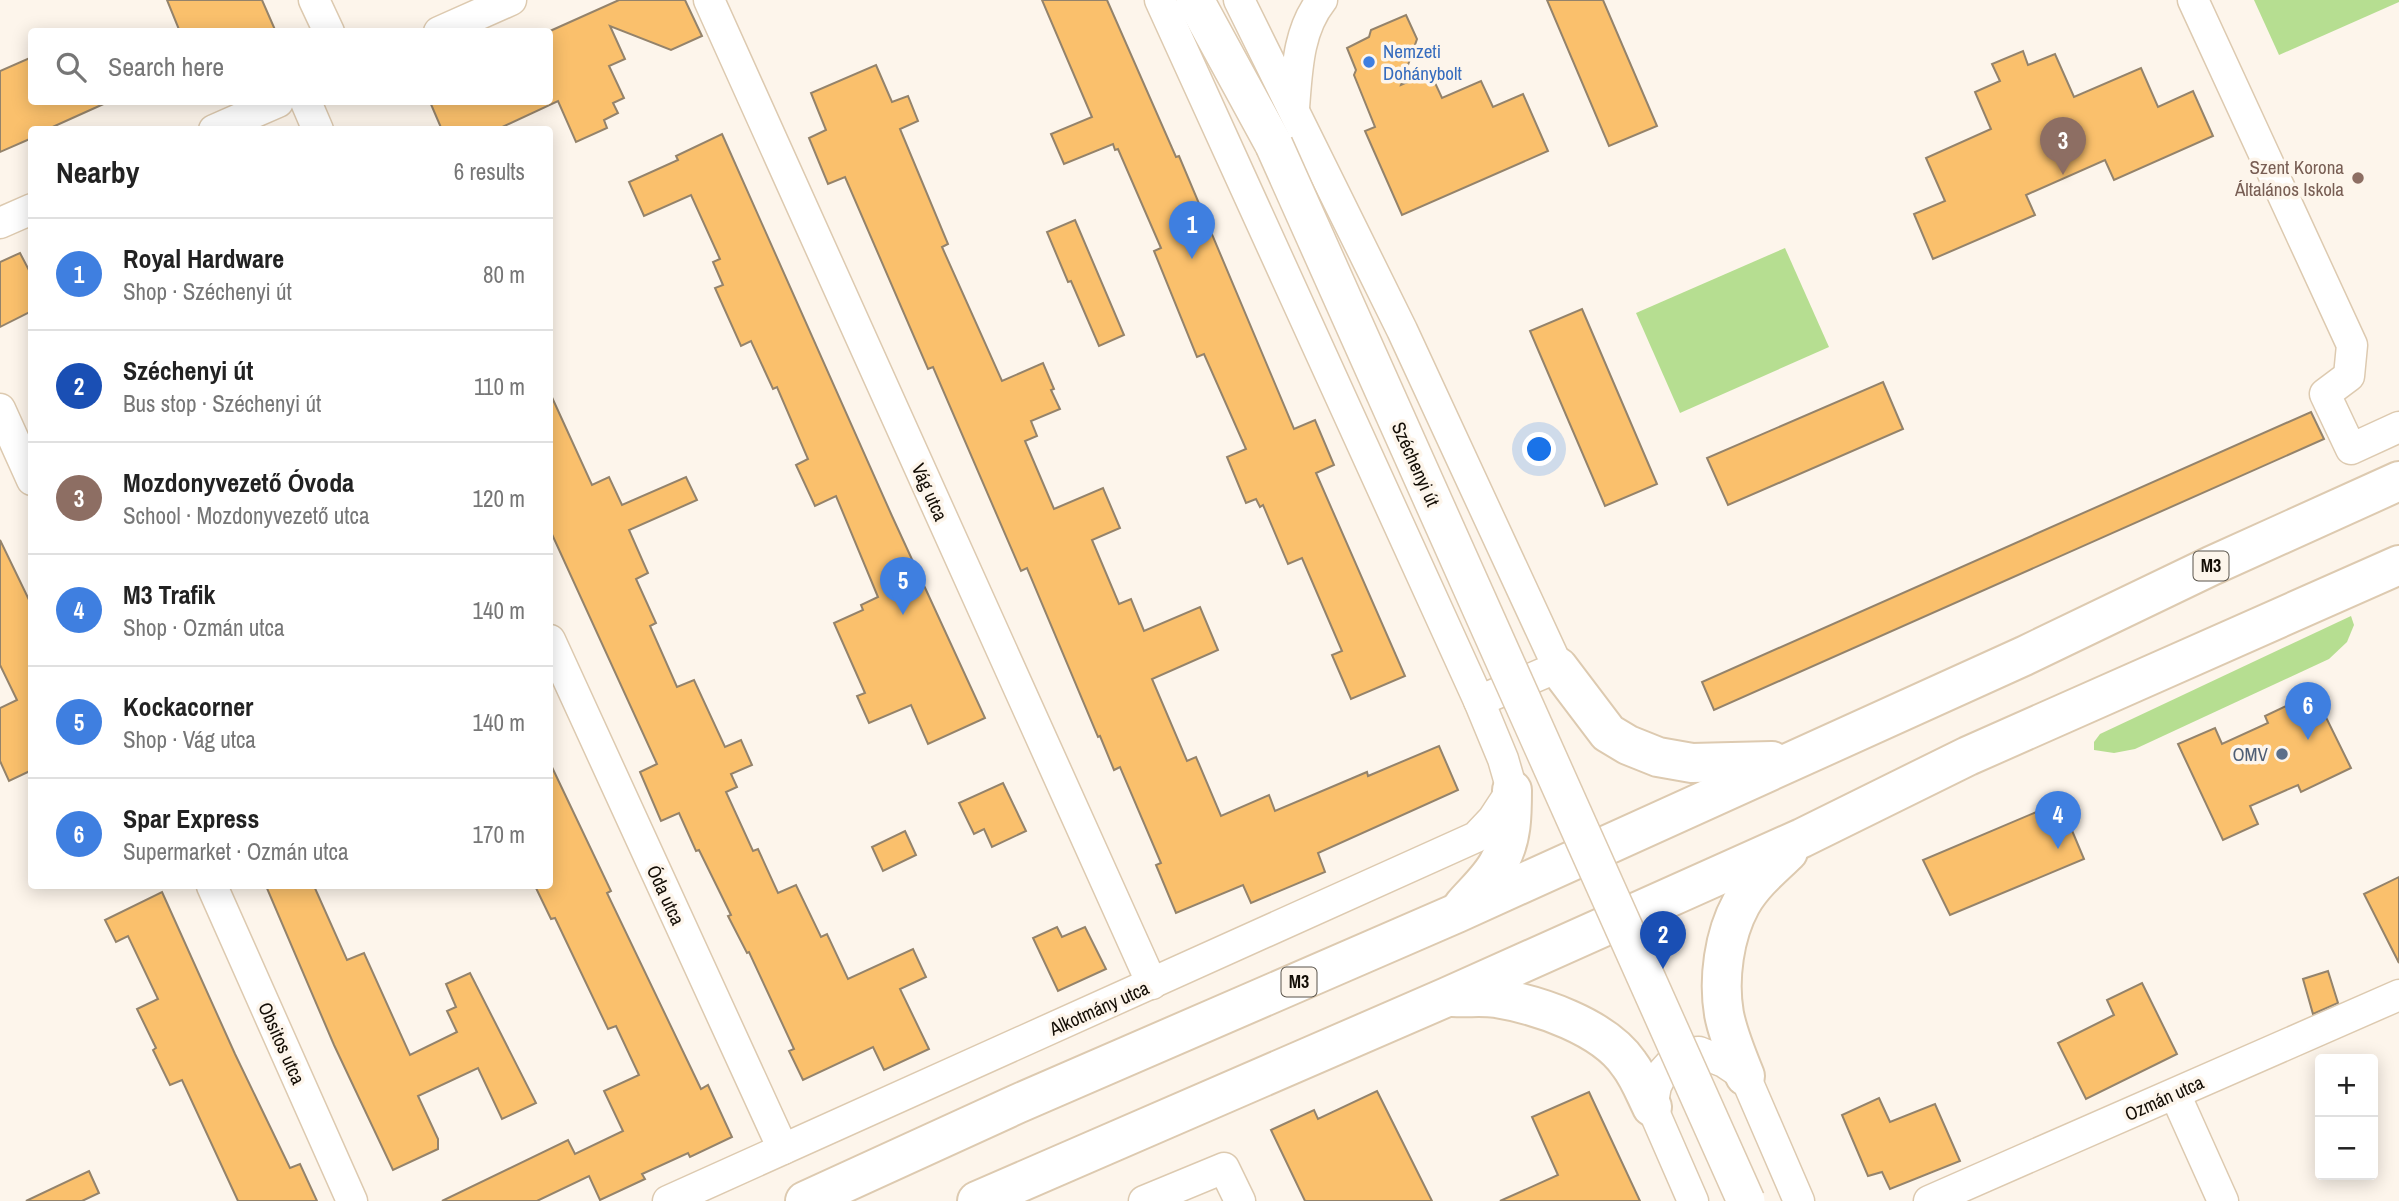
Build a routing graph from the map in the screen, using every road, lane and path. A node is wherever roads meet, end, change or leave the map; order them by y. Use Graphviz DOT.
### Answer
graph roads {
  1 [pos="314,0"];
  2 [pos="511,0"];
  3 [pos="709,0"];
  4 [pos="1160,0"];
  5 [pos="1195,0"];
  6 [pos="1239,0"];
  7 [pos="1322,0"];
  8 [pos="2193,0"];
  9 [pos="327,28"];
  10 [pos="448,28"];
  11 [pos="271,105"];
  12 [pos="307,105"];
  13 [pos="1294,108"];
  14 [pos="223,126"];
  15 [pos="316,126"];
  16 [pos="28,211"];
  17 [pos="0,223"];
  18 [pos="0,409"];
  19 [pos="2399,427"];
  20 [pos="28,471"];
  21 [pos="2399,481"];
  22 [pos="2399,565"];
  23 [pos="553,647"];
  24 [pos="1558,667"];
  25 [pos="1479,701"];
  26 [pos="1792,760"];
  27 [pos="1512,790"];
  28 [pos="1802,838"];
  29 [pos="213,889"];
  30 [pos="1457,913"];
  31 [pos="1152,984"];
  32 [pos="2399,996"];
  33 [pos="1447,997"];
  34 [pos="1745,1076"];
  35 [pos="2175,1094"];
  36 [pos="1652,1107"];
  37 [pos="783,1149"];
  38 [pos="352,1201"];
  39 [pos="668,1201"];
  40 [pos="805,1201"];
  41 [pos="977,1201"];
  42 [pos="1144,1201"];
  43 [pos="1240,1201"];
  44 [pos="1693,1201"];
  45 [pos="1746,1201"];
  46 [pos="1799,1201"];
  47 [pos="1929,1201"];
  48 [pos="2223,1201"];
  1 -- 9 [label="street"];
  2 -- 10 [label="street"];
  3 -- 31 [label="street, Vág utca"];
  4 -- 25 [label="street"];
  5 -- 45 [label="street, Széchenyi út, bridge"];
  6 -- 13 [label="street"];
  7 -- 13 [label="street"];
  8 -- 19 [label="street"];
  11 -- 14 [label="street"];
  12 -- 15 [label="street"];
  13 -- 24 [label="street"];
  16 -- 17 [label="street"];
  18 -- 20 [label="street"];
  21 -- 26 [label="main road, M3"];
  22 -- 28 [label="main road"];
  23 -- 37 [label="street, Óda utca"];
  24 -- 25 [label="street"];
  24 -- 26 [label="main road"];
  25 -- 27 [label="street"];
  26 -- 30 [label="main road, M3"];
  27 -- 30 [label="main road"];
  27 -- 31 [label="street, Alkotmány utca"];
  28 -- 33 [label="main road"];
  28 -- 34 [label="main road"];
  29 -- 38 [label="street, Obsitos utca"];
  30 -- 40 [label="main road, M3"];
  31 -- 37 [label="street, Alkotmány utca"];
  32 -- 35 [label="street, Ozmán utca"];
  33 -- 36 [label="main road"];
  33 -- 41 [label="main road"];
  34 -- 36 [label="street"];
  34 -- 46 [label="street"];
  35 -- 47 [label="street, Ozmán utca"];
  35 -- 48 [label="street"];
  36 -- 44 [label="street"];
  37 -- 39 [label="street, Alkotmány utca"];
  42 -- 43 [label="street"];
}
